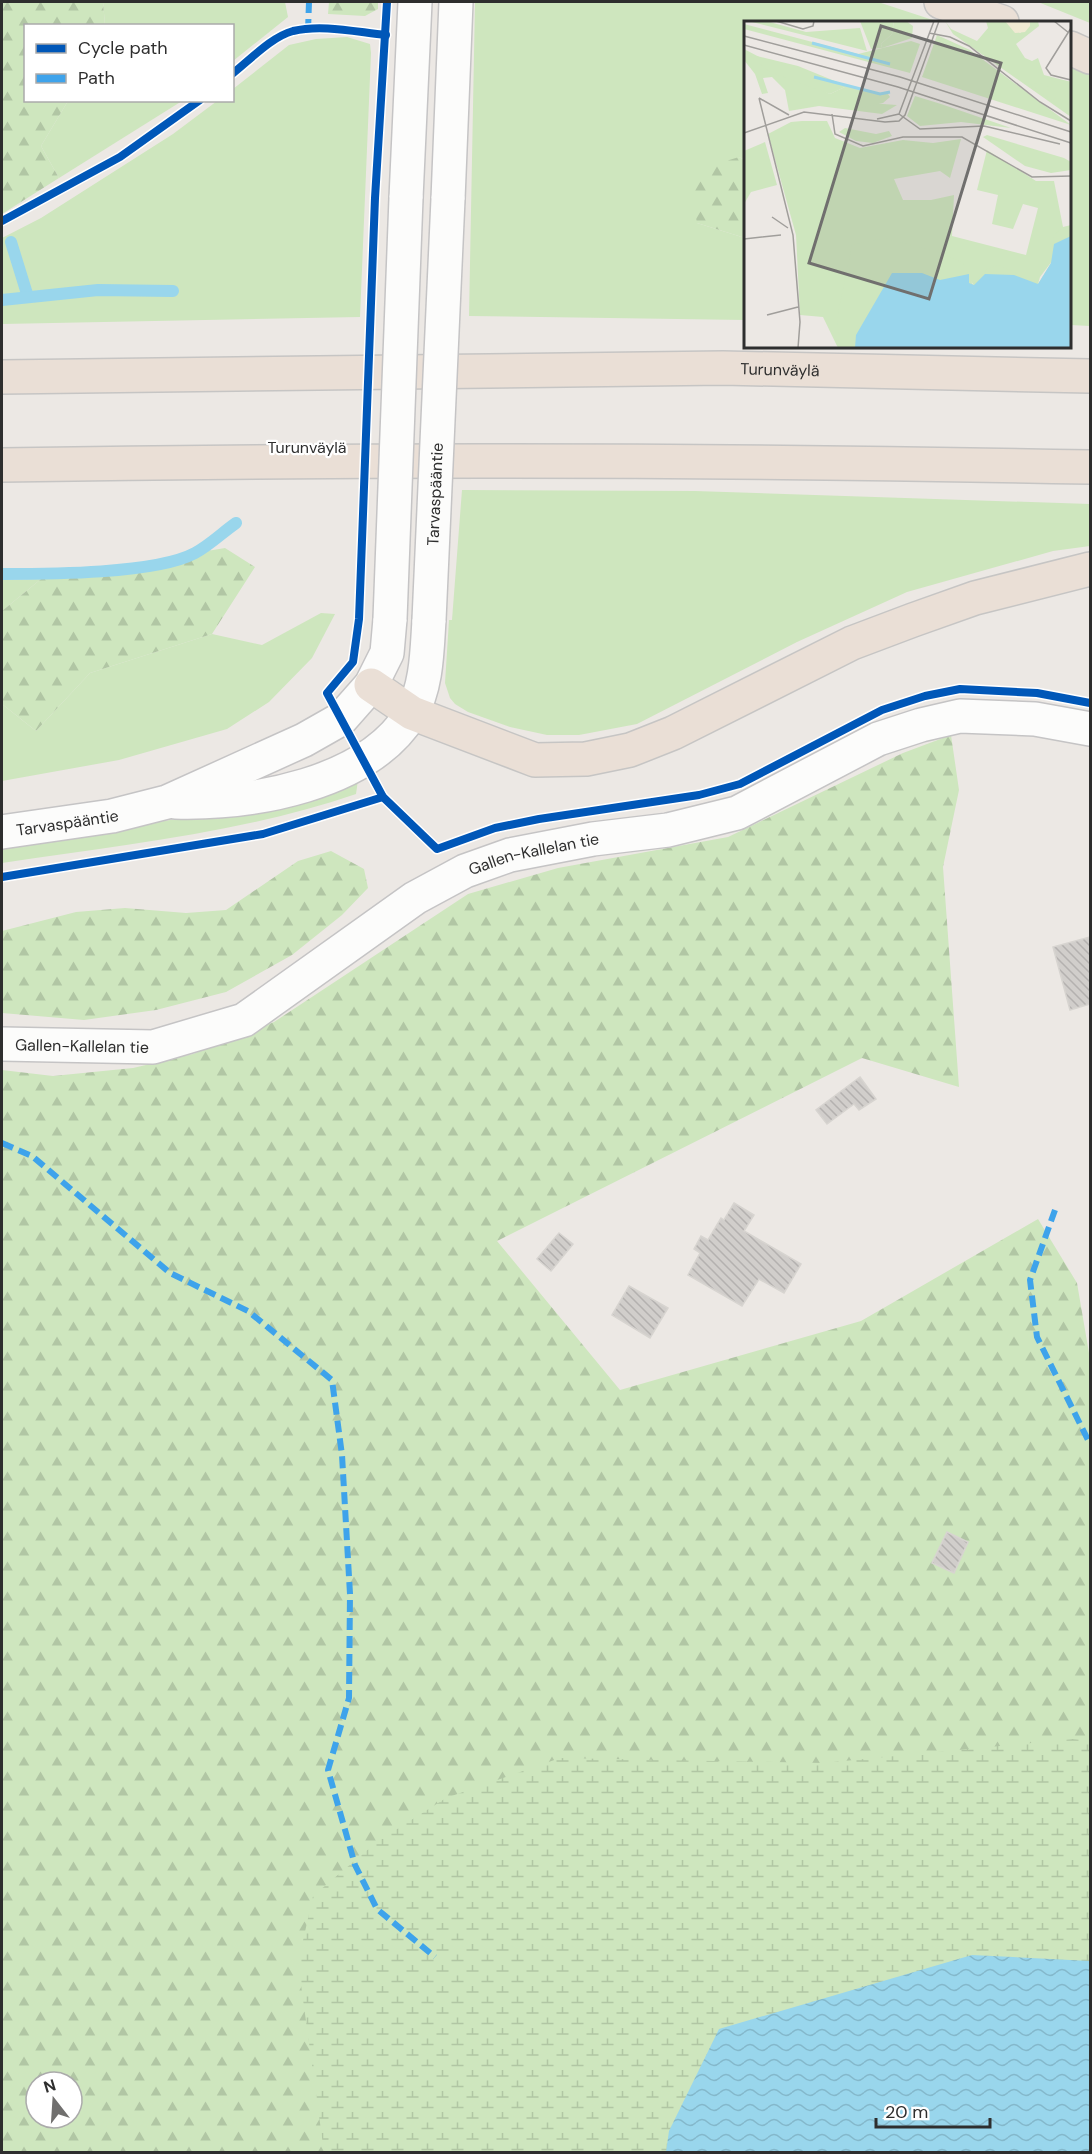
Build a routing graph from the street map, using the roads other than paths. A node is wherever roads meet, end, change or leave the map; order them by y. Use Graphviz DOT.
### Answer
graph roads {
  1 [pos="415,2"];
  2 [pos="456,2"];
  3 [pos="940,2"];
  4 [pos="999,21"];
  5 [pos="1071,48"];
  6 [pos="1090,57"];
  7 [pos="1090,376"];
  8 [pos="2,377"];
  9 [pos="2,465"];
  10 [pos="1090,467"];
  11 [pos="1090,569"];
  12 [pos="371,685"];
  13 [pos="412,713"];
  14 [pos="1090,729"];
  15 [pos="167,802"];
  16 [pos="2,832"];
  17 [pos="2,1044"];
  1 -- 12 [label="street, Tarvaspääntie, bridge"];
  2 -- 13 [label="street, Tarvaspääntie, bridge"];
  3 -- 4 [label="highway"];
  5 -- 6 [label="highway"];
  7 -- 8 [label="highway, Turunväylä"];
  9 -- 10 [label="highway, Turunväylä"];
  11 -- 13 [label="highway"];
  12 -- 13 [label="highway"];
  12 -- 15 [label="street, Tarvaspääntie"];
  13 -- 15 [label="street, Tarvaspääntie"];
  14 -- 17 [label="street, Gallen-Kallelan tie"];
  15 -- 16 [label="street, Tarvaspääntie"];
}
